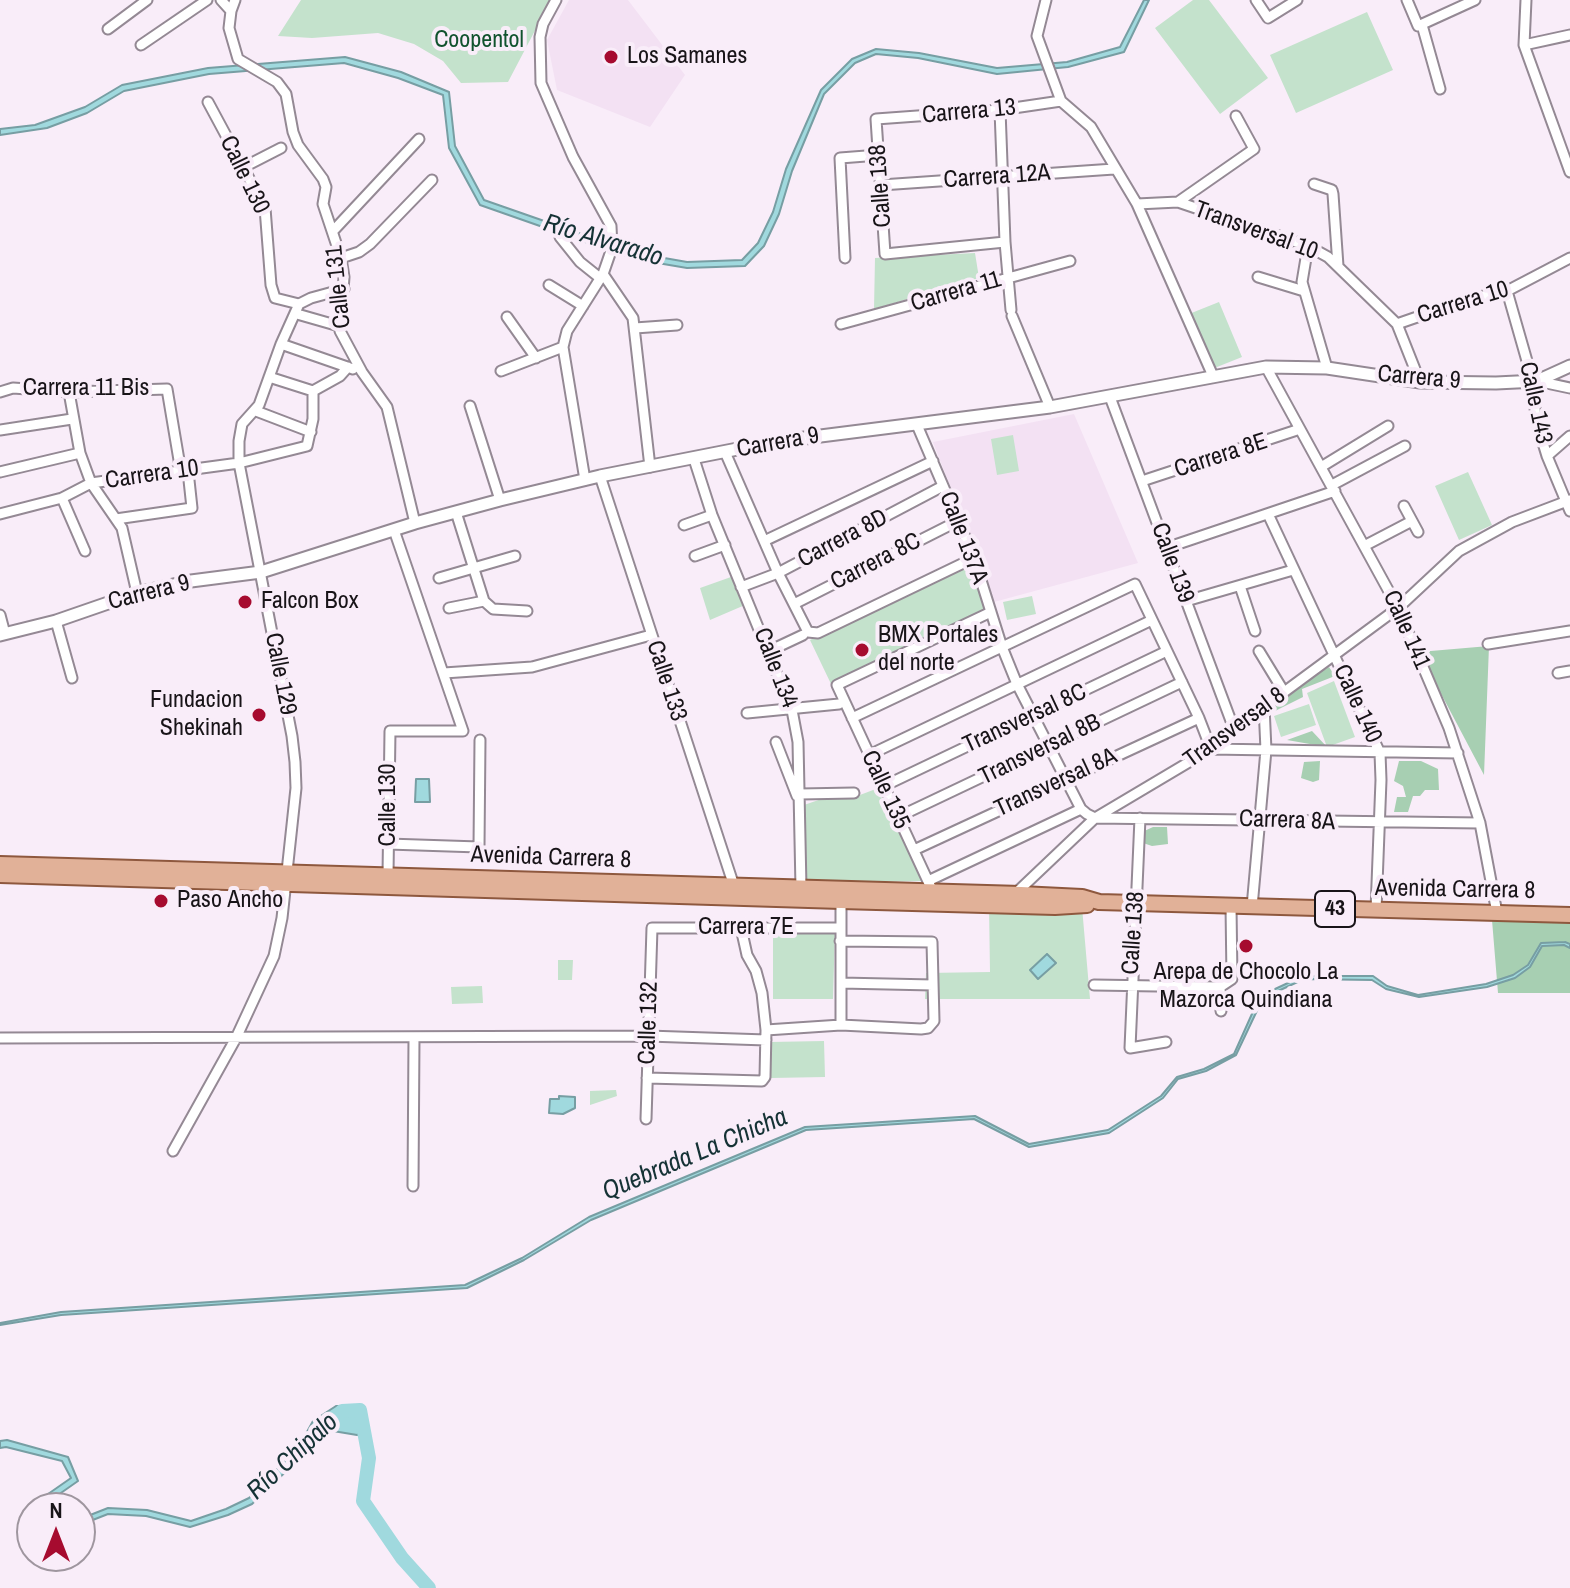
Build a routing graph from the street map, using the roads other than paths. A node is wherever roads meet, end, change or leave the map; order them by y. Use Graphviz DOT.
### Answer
graph roads {
  1 [pos="147,0"];
  2 [pos="207,0"];
  3 [pos="221,0"];
  4 [pos="235,0"];
  5 [pos="556,0"];
  6 [pos="1046,0"];
  7 [pos="1256,0"];
  8 [pos="1297,0"];
  9 [pos="1407,0"];
  10 [pos="1448,0"];
  11 [pos="1475,0"];
  12 [pos="1526,0"];
  13 [pos="1453,10"];
  14 [pos="231,11"];
  15 [pos="1420,25"];
  16 [pos="108,29"];
  17 [pos="1570,35"];
  18 [pos="141,45"];
  19 [pos="1524,45"];
  20 [pos="1440,89"];
  21 [pos="1061,101"];
  22 [pos="208,102"];
  23 [pos="1000,110"];
  24 [pos="1236,116"];
  25 [pos="876,119"];
  26 [pos="419,139"];
  27 [pos="281,148"];
  28 [pos="879,155"];
  29 [pos="242,168"];
  30 [pos="1114,169"];
  31 [pos="1570,172"];
  32 [pos="1003,177"];
  33 [pos="432,180"];
  34 [pos="1314,184"];
  35 [pos="881,185"];
  36 [pos="1178,202"];
  37 [pos="1137,204"];
  38 [pos="333,231"];
  39 [pos="560,237"];
  40 [pos="1005,242"];
  41 [pos="1308,246"];
  42 [pos="341,258"];
  43 [pos="845,258"];
  44 [pos="1570,258"];
  45 [pos="1070,261"];
  46 [pos="1338,266"];
  47 [pos="601,276"];
  48 [pos="1008,277"];
  49 [pos="1258,277"];
  50 [pos="549,285"];
  51 [pos="344,289"];
  52 [pos="1304,291"];
  53 [pos="1507,291"];
  54 [pos="583,306"];
  55 [pos="298,309"];
  56 [pos="507,317"];
  57 [pos="841,324"];
  58 [pos="1397,324"];
  59 [pos="677,325"];
  60 [pos="339,326"];
  61 [pos="635,328"];
  62 [pos="281,344"];
  63 [pos="563,347"];
  64 [pos="536,358"];
  65 [pos="1570,366"];
  66 [pos="348,367"];
  67 [pos="1266,367"];
  68 [pos="1327,368"];
  69 [pos="501,371"];
  70 [pos="362,372"];
  71 [pos="1213,376"];
  72 [pos="269,377"];
  73 [pos="1535,381"];
  74 [pos="1420,382"];
  75 [pos="1570,388"];
  76 [pos="313,391"];
  77 [pos="0,392"];
  78 [pos="69,392"];
  79 [pos="1110,397"];
  80 [pos="470,406"];
  81 [pos="1050,407"];
  82 [pos="256,411"];
  83 [pos="72,419"];
  84 [pos="917,425"];
  85 [pos="1388,426"];
  86 [pos="1300,429"];
  87 [pos="0,430"];
  88 [pos="311,432"];
  89 [pos="1570,436"];
  90 [pos="1405,446"];
  91 [pos="725,452"];
  92 [pos="80,453"];
  93 [pos="1547,456"];
  94 [pos="694,459"];
  95 [pos="933,461"];
  96 [pos="239,463"];
  97 [pos="650,467"];
  98 [pos="1321,467"];
  99 [pos="184,471"];
  100 [pos="0,472"];
  101 [pos="600,476"];
  102 [pos="585,480"];
  103 [pos="1142,481"];
  104 [pos="91,483"];
  105 [pos="943,486"];
  106 [pos="1333,488"];
  107 [pos="62,498"];
  108 [pos="500,500"];
  109 [pos="1569,504"];
  110 [pos="1404,506"];
  111 [pos="456,512"];
  112 [pos="0,514"];
  113 [pos="1268,514"];
  114 [pos="712,515"];
  115 [pos="116,519"];
  116 [pos="958,521"];
  117 [pos="1412,521"];
  118 [pos="415,523"];
  119 [pos="684,525"];
  120 [pos="394,530"];
  121 [pos="1418,532"];
  122 [pos="764,541"];
  123 [pos="725,545"];
  124 [pos="1366,545"];
  125 [pos="1166,548"];
  126 [pos="85,551"];
  127 [pos="515,556"];
  128 [pos="695,556"];
  129 [pos="974,558"];
  130 [pos="474,567"];
  131 [pos="1293,570"];
  132 [pos="261,572"];
  133 [pos="778,573"];
  134 [pos="439,578"];
  135 [pos="1240,586"];
  136 [pos="741,587"];
  137 [pos="137,593"];
  138 [pos="484,601"];
  139 [pos="1186,601"];
  140 [pos="794,604"];
  141 [pos="449,608"];
  142 [pos="1398,608"];
  143 [pos="527,611"];
  144 [pos="991,612"];
  145 [pos="0,615"];
  146 [pos="1152,620"];
  147 [pos="56,621"];
  148 [pos="1255,631"];
  149 [pos="1570,631"];
  150 [pos="3,634"];
  151 [pos="651,635"];
  152 [pos="803,635"];
  153 [pos="1488,644"];
  154 [pos="1002,647"];
  155 [pos="769,651"];
  156 [pos="1167,651"];
  157 [pos="1259,651"];
  158 [pos="1335,655"];
  159 [pos="1570,671"];
  160 [pos="444,673"];
  161 [pos="1558,673"];
  162 [pos="72,678"];
  163 [pos="1182,682"];
  164 [pos="1017,684"];
  165 [pos="1284,692"];
  166 [pos="839,704"];
  167 [pos="1264,706"];
  168 [pos="792,710"];
  169 [pos="747,713"];
  170 [pos="1033,715"];
  171 [pos="852,718"];
  172 [pos="1199,718"];
  173 [pos="1234,729"];
  174 [pos="480,740"];
  175 [pos="776,742"];
  176 [pos="1049,745"];
  177 [pos="1211,749"];
  178 [pos="1266,750"];
  179 [pos="1380,753"];
  180 [pos="1458,753"];
  181 [pos="869,755"];
  182 [pos="1066,778"];
  183 [pos="884,786"];
  184 [pos="854,793"];
  185 [pos="800,798"];
  186 [pos="1081,809"];
  187 [pos="898,817"];
  188 [pos="1095,818"];
  189 [pos="1140,818"];
  190 [pos="1260,820"];
  191 [pos="1480,823"];
  192 [pos="1380,824"];
  193 [pos="388,844"];
  194 [pos="914,850"];
  195 [pos="0,864"];
  196 [pos="0,875"];
  197 [pos="388,875"];
  198 [pos="285,878"];
  199 [pos="734,886"];
  200 [pos="930,886"];
  201 [pos="801,888"];
  202 [pos="1015,894"];
  203 [pos="841,901"];
  204 [pos="1099,902"];
  205 [pos="1137,903"];
  206 [pos="1231,906"];
  207 [pos="1252,907"];
  208 [pos="1376,910"];
  209 [pos="1497,913"];
  210 [pos="1570,915"];
  211 [pos="652,928"];
  212 [pos="741,928"];
  213 [pos="840,928"];
  214 [pos="840,941"];
  215 [pos="841,983"];
  216 [pos="933,985"];
  217 [pos="1094,985"];
  218 [pos="1131,986"];
  219 [pos="1220,987"];
  220 [pos="1221,1011"];
  221 [pos="841,1025"];
  222 [pos="766,1035"];
  223 [pos="648,1036"];
  224 [pos="0,1038"];
  225 [pos="236,1038"];
  226 [pos="414,1038"];
  227 [pos="1166,1042"];
  228 [pos="647,1078"];
  229 [pos="646,1119"];
  230 [pos="173,1151"];
  231 [pos="413,1186"];
  1 -- 16 [label="street"];
  2 -- 18 [label="street"];
  3 -- 14 [label="street"];
  4 -- 14 [label="street"];
  5 -- 47 [label="street"];
  6 -- 21 [label="street"];
  7 -- 8 [label="street"];
  9 -- 15 [label="street"];
  10 -- 13 [label="street"];
  11 -- 13 [label="street"];
  12 -- 19 [label="street"];
  13 -- 15 [label="street"];
  14 -- 38 [label="street, Calle 131"];
  15 -- 20 [label="street"];
  17 -- 19 [label="street"];
  19 -- 31 [label="street"];
  21 -- 23 [label="street, Carrera 13"];
  21 -- 30 [label="street"];
  22 -- 29 [label="street, Calle 130"];
  23 -- 25 [label="street, Carrera 13"];
  23 -- 32 [label="street"];
  24 -- 36 [label="street"];
  25 -- 28 [label="street, Calle 138"];
  26 -- 38 [label="street"];
  27 -- 29 [label="street"];
  28 -- 35 [label="street, Calle 138"];
  28 -- 43 [label="street"];
  29 -- 55 [label="street, Calle 130"];
  30 -- 32 [label="street, Carrera 12A"];
  30 -- 37 [label="street"];
  32 -- 35 [label="street, Carrera 12A"];
  32 -- 40 [label="street"];
  33 -- 42 [label="street"];
  34 -- 46 [label="street"];
  35 -- 40 [label="street, Calle 138"];
  36 -- 37 [label="street, Transversal 10"];
  36 -- 41 [label="street, Transversal 10"];
  37 -- 71 [label="street"];
  38 -- 42 [label="street, Calle 131"];
  39 -- 47 [label="street"];
  40 -- 48 [label="street"];
  41 -- 46 [label="street, Transversal 10"];
  41 -- 52 [label="street"];
  42 -- 51 [label="street, Calle 131"];
  44 -- 53 [label="street, Carrera 10"];
  45 -- 48 [label="street, Carrera 11"];
  46 -- 58 [label="street, Transversal 10"];
  47 -- 54 [label="street"];
  47 -- 61 [label="street"];
  48 -- 57 [label="street, Carrera 11"];
  48 -- 81 [label="street"];
  49 -- 52 [label="street"];
  50 -- 54 [label="street"];
  51 -- 55 [label="street"];
  51 -- 60 [label="street, Calle 131"];
  52 -- 68 [label="street"];
  53 -- 58 [label="street, Carrera 10"];
  53 -- 73 [label="street, Calle 143"];
  54 -- 63 [label="street"];
  55 -- 60 [label="street"];
  55 -- 62 [label="street"];
  56 -- 64 [label="street"];
  58 -- 74 [label="street"];
  59 -- 61 [label="street"];
  60 -- 70 [label="street, Calle 131"];
  61 -- 97 [label="street"];
  62 -- 66 [label="street"];
  62 -- 72 [label="street"];
  63 -- 64 [label="street"];
  63 -- 102 [label="street"];
  64 -- 69 [label="street"];
  65 -- 73 [label="street, Carrera 9"];
  66 -- 70 [label="street"];
  66 -- 76 [label="street"];
  67 -- 68 [label="street, Carrera 9"];
  67 -- 71 [label="street, Carrera 9"];
  67 -- 86 [label="street, Calle 141"];
  68 -- 74 [label="street, Carrera 9"];
  70 -- 118 [label="street, Calle 131"];
  71 -- 79 [label="street, Carrera 9"];
  72 -- 76 [label="street"];
  72 -- 82 [label="street"];
  73 -- 74 [label="street, Carrera 9"];
  73 -- 75 [label="street"];
  73 -- 93 [label="street, Calle 143"];
  76 -- 88 [label="street"];
  77 -- 78 [label="street, Carrera 11 Bis"];
  78 -- 83 [label="street"];
  78 -- 99 [label="street, Carrera 11 Bis"];
  79 -- 81 [label="street, Carrera 9"];
  79 -- 103 [label="street, Calle 139"];
  80 -- 108 [label="street"];
  81 -- 84 [label="street, Carrera 9"];
  82 -- 88 [label="street"];
  82 -- 96 [label="street, Calle 129"];
  83 -- 87 [label="street"];
  83 -- 92 [label="street"];
  84 -- 91 [label="street, Carrera 9"];
  84 -- 95 [label="street, Calle 137A"];
  85 -- 98 [label="street"];
  86 -- 98 [label="street, Calle 141"];
  86 -- 103 [label="street, Carrera 8E"];
  88 -- 96 [label="street, Carrera 10"];
  89 -- 93 [label="street"];
  90 -- 106 [label="street"];
  91 -- 94 [label="street, Carrera 9"];
  91 -- 122 [label="street"];
  92 -- 100 [label="street"];
  92 -- 104 [label="street"];
  93 -- 109 [label="street, Calle 143"];
  94 -- 97 [label="street, Carrera 9"];
  94 -- 114 [label="street, Calle 134"];
  95 -- 105 [label="street, Calle 137A"];
  95 -- 122 [label="street"];
  96 -- 99 [label="street, Carrera 10"];
  96 -- 132 [label="street, Calle 129"];
  97 -- 101 [label="street, Carrera 9"];
  98 -- 106 [label="street, Calle 141"];
  99 -- 104 [label="street, Carrera 10"];
  99 -- 115 [label="street"];
  101 -- 102 [label="street, Carrera 9"];
  101 -- 151 [label="street, Calle 133"];
  102 -- 108 [label="street, Carrera 9"];
  103 -- 125 [label="street, Calle 139"];
  104 -- 107 [label="street, Carrera 10"];
  104 -- 115 [label="street"];
  105 -- 116 [label="street, Calle 137A"];
  105 -- 133 [label="street, Carrera 8D"];
  106 -- 113 [label="street"];
  106 -- 124 [label="street, Calle 141"];
  107 -- 112 [label="street, Carrera 10"];
  107 -- 126 [label="street"];
  108 -- 111 [label="street, Carrera 9"];
  109 -- 142 [label="street, Transversal 8"];
  110 -- 117 [label="street"];
  111 -- 118 [label="street, Carrera 9"];
  111 -- 130 [label="street"];
  113 -- 125 [label="street"];
  113 -- 131 [label="street, Calle 140"];
  114 -- 119 [label="street"];
  114 -- 123 [label="street, Calle 134"];
  115 -- 137 [label="street"];
  116 -- 129 [label="street, Calle 137A"];
  116 -- 140 [label="street, Carrera 8C"];
  117 -- 121 [label="street"];
  117 -- 124 [label="street"];
  118 -- 120 [label="street, Carrera 9"];
  120 -- 132 [label="street, Carrera 9"];
  120 -- 160 [label="street"];
  122 -- 133 [label="street"];
  123 -- 128 [label="street"];
  123 -- 136 [label="street, Calle 134"];
  124 -- 142 [label="street, Calle 141"];
  125 -- 139 [label="street, Calle 139"];
  127 -- 130 [label="street"];
  129 -- 140 [label="street"];
  129 -- 144 [label="street, Calle 137A"];
  130 -- 134 [label="street"];
  130 -- 138 [label="street"];
  131 -- 135 [label="street"];
  131 -- 158 [label="street, Calle 140"];
  132 -- 137 [label="street, Carrera 9"];
  132 -- 198 [label="street, Calle 129"];
  133 -- 136 [label="street, Carrera 8D"];
  133 -- 140 [label="street"];
  135 -- 139 [label="street"];
  135 -- 148 [label="street"];
  136 -- 155 [label="street, Calle 134"];
  137 -- 147 [label="street, Carrera 9"];
  138 -- 141 [label="street"];
  138 -- 143 [label="street"];
  139 -- 173 [label="street, Calle 139"];
  142 -- 158 [label="street, Transversal 8"];
  142 -- 180 [label="street, Calle 141"];
  144 -- 154 [label="street, Calle 137A"];
  144 -- 171 [label="street, Calle 135"];
  145 -- 150 [label="street"];
  146 -- 154 [label="street"];
  146 -- 156 [label="street"];
  146 -- 164 [label="street"];
  147 -- 150 [label="street, Carrera 9"];
  147 -- 162 [label="street"];
  149 -- 153 [label="street"];
  151 -- 160 [label="street"];
  151 -- 199 [label="street, Calle 133"];
  152 -- 155 [label="street"];
  154 -- 164 [label="street, Calle 137A"];
  154 -- 171 [label="street"];
  155 -- 168 [label="street, Calle 134"];
  156 -- 163 [label="street"];
  156 -- 170 [label="street, Transversal 8C"];
  157 -- 165 [label="street"];
  158 -- 165 [label="street, Transversal 8"];
  158 -- 179 [label="street, Calle 140"];
  159 -- 161 [label="street"];
  160 -- 193 [label="street, Calle 130"];
  163 -- 172 [label="street"];
  163 -- 176 [label="street, Transversal 8B"];
  164 -- 170 [label="street, Calle 137A"];
  164 -- 181 [label="street"];
  165 -- 167 [label="street, Transversal 8"];
  166 -- 168 [label="street"];
  167 -- 173 [label="street, Transversal 8"];
  167 -- 178 [label="street"];
  168 -- 169 [label="street"];
  168 -- 185 [label="street, Calle 134"];
  170 -- 176 [label="street, Calle 137A"];
  170 -- 183 [label="street, Transversal 8C"];
  171 -- 181 [label="street, Calle 135"];
  172 -- 177 [label="street"];
  172 -- 182 [label="street, Transversal 8A"];
  173 -- 177 [label="street, Transversal 8"];
  174 -- 193 [label="street"];
  175 -- 185 [label="street"];
  176 -- 182 [label="street, Calle 137A"];
  176 -- 187 [label="street, Transversal 8B"];
  177 -- 178 [label="street"];
  177 -- 188 [label="street, Transversal 8"];
  178 -- 179 [label="street"];
  178 -- 190 [label="street"];
  179 -- 180 [label="street"];
  179 -- 192 [label="street, Calle 140"];
  180 -- 191 [label="street, Calle 141"];
  181 -- 183 [label="street, Calle 135"];
  182 -- 186 [label="street, Calle 137A"];
  182 -- 194 [label="street, Transversal 8A"];
  183 -- 187 [label="street, Calle 135"];
  184 -- 185 [label="street"];
  185 -- 201 [label="street, Calle 134"];
  186 -- 188 [label="street"];
  186 -- 200 [label="street"];
  187 -- 194 [label="street, Calle 135"];
  188 -- 189 [label="street, Carrera 8A"];
  188 -- 202 [label="street, Transversal 8"];
  189 -- 190 [label="street, Carrera 8A"];
  189 -- 205 [label="street, Calle 138"];
  190 -- 192 [label="street, Carrera 8A"];
  190 -- 207 [label="street"];
  191 -- 192 [label="street, Carrera 8A"];
  191 -- 209 [label="street, Calle 141"];
  192 -- 208 [label="street, Calle 140"];
  193 -- 197 [label="street, Calle 130"];
  194 -- 200 [label="street, Calle 135"];
  195 -- 198 [label="main road, Avenida Carrera 8"];
  196 -- 198 [label="main road, Avenida Carrera 8"];
  197 -- 198 [label="main road, Avenida Carrera 8"];
  197 -- 199 [label="main road, Avenida Carrera 8"];
  198 -- 203 [label="main road, Avenida Carrera 8"];
  198 -- 225 [label="street, Calle 129"];
  199 -- 201 [label="main road, Avenida Carrera 8"];
  200 -- 201 [label="main road, Avenida Carrera 8"];
  200 -- 202 [label="main road, Avenida Carrera 8"];
  202 -- 204 [label="main road, Avenida Carrera 8"];
  203 -- 204 [label="main road, Avenida Carrera 8"];
  203 -- 213 [label="street"];
  204 -- 205 [label="main road, Avenida Carrera 8 / 43"];
  205 -- 206 [label="main road, Avenida Carrera 8 / 43"];
  205 -- 218 [label="street, Calle 138"];
  206 -- 207 [label="main road, Avenida Carrera 8 / 43"];
  206 -- 219 [label="street"];
  207 -- 208 [label="main road, Avenida Carrera 8 / 43"];
  208 -- 209 [label="main road, Avenida Carrera 8 / 43"];
  209 -- 210 [label="main road, Avenida Carrera 8 / 43"];
  211 -- 212 [label="street, Carrera 7E"];
  211 -- 223 [label="street, Calle 132"];
  212 -- 213 [label="street, Carrera 7E"];
  212 -- 222 [label="street"];
  213 -- 214 [label="street"];
  214 -- 215 [label="street"];
  214 -- 216 [label="street"];
  215 -- 216 [label="street"];
  215 -- 221 [label="street"];
  216 -- 221 [label="street"];
  217 -- 218 [label="street"];
  218 -- 219 [label="street"];
  218 -- 227 [label="street, Calle 138"];
  219 -- 220 [label="street"];
  221 -- 222 [label="street"];
  222 -- 223 [label="street"];
  222 -- 228 [label="street"];
  223 -- 226 [label="street"];
  223 -- 228 [label="street, Calle 132"];
  224 -- 225 [label="street"];
  225 -- 226 [label="street"];
  225 -- 230 [label="street, Calle 129"];
  226 -- 231 [label="street"];
  228 -- 229 [label="street, Calle 132"];
}
